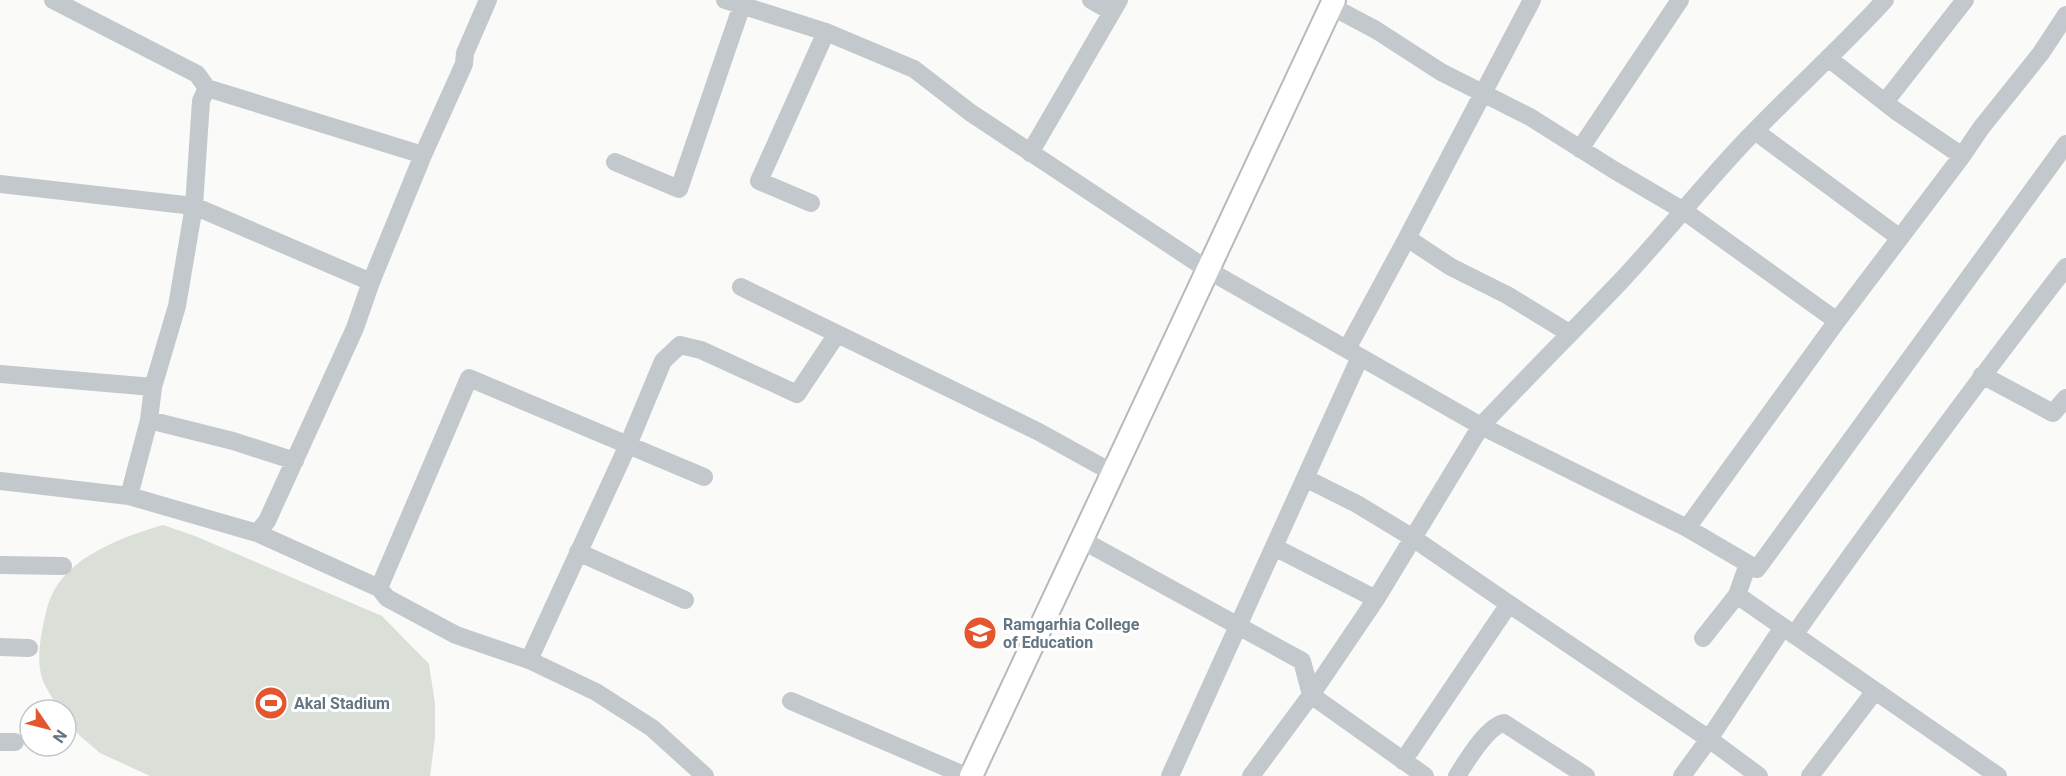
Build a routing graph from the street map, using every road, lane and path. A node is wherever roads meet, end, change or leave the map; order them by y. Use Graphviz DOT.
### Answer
graph roads {
  1 [pos="53,0"];
  2 [pos="488,0"];
  3 [pos="1091,0"];
  4 [pos="1532,0"];
  5 [pos="1680,0"];
  6 [pos="1885,0"];
  7 [pos="1965,0"];
  8 [pos="733,3"];
  9 [pos="1333,3"];
  10 [pos="1115,6"];
  11 [pos="2066,15"];
  12 [pos="826,32"];
  13 [pos="1828,58"];
  14 [pos="207,88"];
  15 [pos="1482,93"];
  16 [pos="1885,102"];
  17 [pos="1755,131"];
  18 [pos="2066,144"];
  19 [pos="1580,149"];
  20 [pos="1030,153"];
  21 [pos="423,155"];
  22 [pos="1962,156"];
  23 [pos="615,162"];
  24 [pos="0,184"];
  25 [pos="811,203"];
  26 [pos="194,206"];
  27 [pos="1684,211"];
  28 [pos="1407,238"];
  29 [pos="1900,238"];
  30 [pos="2066,267"];
  31 [pos="1208,270"];
  32 [pos="371,282"];
  33 [pos="741,287"];
  34 [pos="1837,321"];
  35 [pos="1569,333"];
  36 [pos="837,334"];
  37 [pos="1354,353"];
  38 [pos="0,374"];
  39 [pos="1982,375"];
  40 [pos="153,387"];
  41 [pos="2066,398"];
  42 [pos="149,420"];
  43 [pos="1481,426"];
  44 [pos="628,445"];
  45 [pos="296,461"];
  46 [pos="1113,473"];
  47 [pos="704,477"];
  48 [pos="1305,478"];
  49 [pos="0,481"];
  50 [pos="129,496"];
  51 [pos="1687,528"];
  52 [pos="257,533"];
  53 [pos="1413,538"];
  54 [pos="1082,540"];
  55 [pos="1274,547"];
  56 [pos="578,552"];
  57 [pos="1748,564"];
  58 [pos="0,565"];
  59 [pos="63,566"];
  60 [pos="379,588"];
  61 [pos="1737,595"];
  62 [pos="1376,599"];
  63 [pos="685,600"];
  64 [pos="1509,604"];
  65 [pos="1237,625"];
  66 [pos="1788,631"];
  67 [pos="1703,638"];
  68 [pos="0,647"];
  69 [pos="29,648"];
  70 [pos="529,660"];
  71 [pos="1875,691"];
  72 [pos="1311,695"];
  73 [pos="791,701"];
  74 [pos="1709,739"];
  75 [pos="1403,761"];
  76 [pos="705,776"];
  77 [pos="966,776"];
  78 [pos="971,776"];
  79 [pos="1170,776"];
  80 [pos="1251,776"];
  81 [pos="1425,776"];
  82 [pos="1457,776"];
  83 [pos="1586,776"];
  84 [pos="1682,776"];
  85 [pos="1760,776"];
  86 [pos="1810,776"];
  87 [pos="1998,776"];
  1 -- 14 [label="street"];
  2 -- 21 [label="street"];
  3 -- 10 [label="street"];
  4 -- 15 [label="street"];
  5 -- 19 [label="street"];
  6 -- 13 [label="street"];
  7 -- 16 [label="street"];
  8 -- 12 [label="street"];
  8 -- 23 [label="street"];
  9 -- 15 [label="street"];
  9 -- 31 [label="main road"];
  10 -- 20 [label="street"];
  11 -- 22 [label="street"];
  12 -- 20 [label="street"];
  12 -- 25 [label="street"];
  13 -- 16 [label="street"];
  13 -- 17 [label="street"];
  14 -- 21 [label="street"];
  14 -- 26 [label="street"];
  15 -- 19 [label="street"];
  15 -- 28 [label="street"];
  16 -- 22 [label="street"];
  17 -- 27 [label="street"];
  17 -- 29 [label="street"];
  18 -- 57 [label="street"];
  19 -- 27 [label="street"];
  20 -- 31 [label="street"];
  21 -- 32 [label="street"];
  22 -- 29 [label="street"];
  24 -- 26 [label="street"];
  26 -- 32 [label="street"];
  26 -- 40 [label="street"];
  27 -- 34 [label="street"];
  27 -- 35 [label="street"];
  28 -- 35 [label="street"];
  28 -- 37 [label="street"];
  29 -- 34 [label="street"];
  30 -- 39 [label="street"];
  31 -- 37 [label="street"];
  31 -- 46 [label="main road"];
  32 -- 45 [label="street"];
  33 -- 36 [label="street"];
  34 -- 51 [label="street"];
  35 -- 43 [label="street"];
  36 -- 44 [label="street"];
  36 -- 46 [label="street"];
  37 -- 43 [label="street"];
  37 -- 48 [label="street"];
  38 -- 40 [label="street"];
  39 -- 41 [label="street"];
  39 -- 66 [label="street"];
  40 -- 42 [label="street"];
  42 -- 45 [label="street"];
  42 -- 50 [label="street"];
  43 -- 51 [label="street"];
  43 -- 53 [label="street"];
  44 -- 47 [label="street"];
  44 -- 56 [label="street"];
  44 -- 60 [label="street"];
  45 -- 52 [label="street"];
  46 -- 54 [label="main road"];
  48 -- 53 [label="street"];
  48 -- 55 [label="street"];
  49 -- 50 [label="street"];
  50 -- 52 [label="street"];
  51 -- 57 [label="street"];
  52 -- 60 [label="street"];
  53 -- 62 [label="street"];
  53 -- 64 [label="street"];
  54 -- 65 [label="street"];
  54 -- 78 [label="main road"];
  55 -- 62 [label="street"];
  55 -- 65 [label="street"];
  56 -- 63 [label="street"];
  56 -- 70 [label="street"];
  57 -- 61 [label="street"];
  58 -- 59 [label="street"];
  60 -- 70 [label="street"];
  61 -- 66 [label="street"];
  61 -- 67 [label="street"];
  62 -- 72 [label="street"];
  64 -- 74 [label="street"];
  64 -- 75 [label="street"];
  65 -- 72 [label="street"];
  65 -- 79 [label="street"];
  66 -- 71 [label="street"];
  66 -- 74 [label="street"];
  68 -- 69 [label="street"];
  70 -- 76 [label="street"];
  71 -- 86 [label="street"];
  71 -- 87 [label="street"];
  72 -- 75 [label="street"];
  72 -- 80 [label="street"];
  73 -- 77 [label="street"];
  74 -- 84 [label="street"];
  74 -- 85 [label="street"];
  75 -- 81 [label="street"];
  82 -- 83 [label="street"];
}
